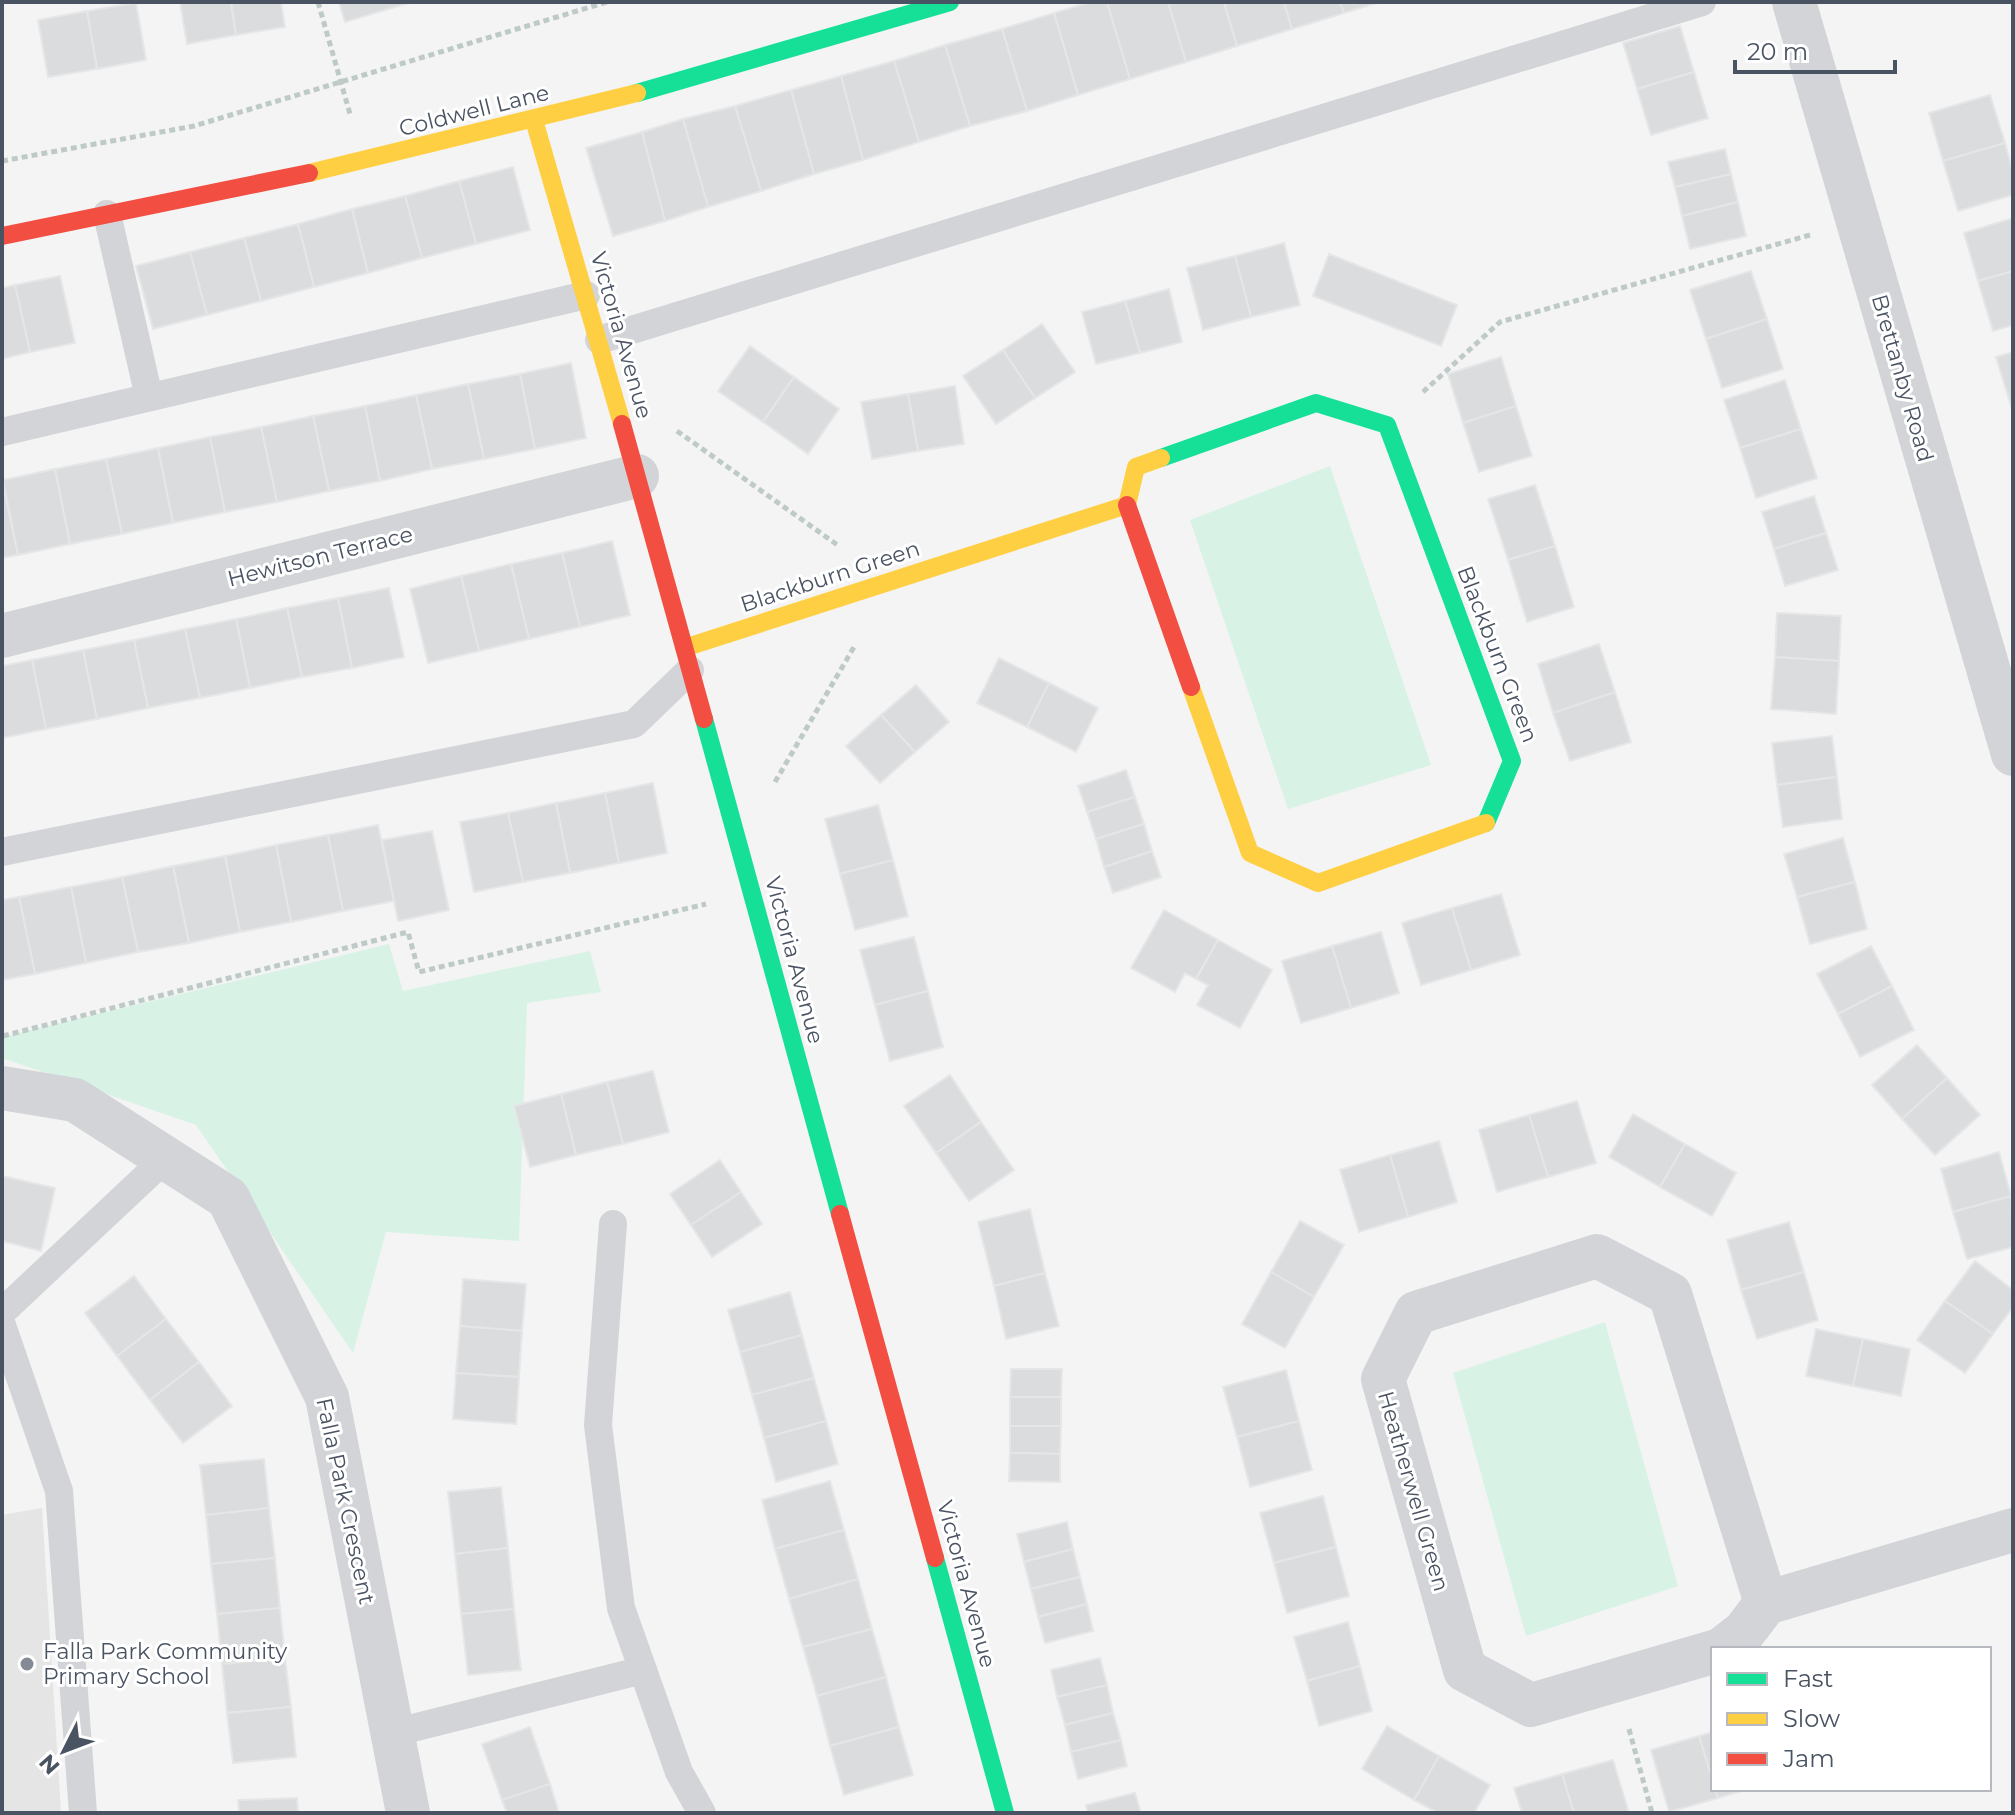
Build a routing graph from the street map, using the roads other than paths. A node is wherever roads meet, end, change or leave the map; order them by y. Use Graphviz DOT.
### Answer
graph roads {
  1 [pos="950,2"];
  2 [pos="1702,2"];
  3 [pos="1794,2"];
  4 [pos="534,120"];
  5 [pos="107,214"];
  6 [pos="2,236"];
  7 [pos="586,295"];
  8 [pos="599,340"];
  9 [pos="149,397"];
  10 [pos="2,432"];
  11 [pos="637,476"];
  12 [pos="1127,505"];
  13 [pos="2,636"];
  14 [pos="687,659"];
  15 [pos="2013,754"];
  16 [pos="2,852"];
  17 [pos="2,1088"];
  18 [pos="166,1158"];
  19 [pos="613,1224"];
  20 [pos="2,1312"];
  21 [pos="2,1325"];
  22 [pos="2013,1530"];
  23 [pos="1766,1603"];
  24 [pos="1725,1647"];
  25 [pos="1711,1653"];
  26 [pos="643,1670"];
  27 [pos="393,1733"];
  28 [pos="83,1813"];
  29 [pos="408,1813"];
  30 [pos="702,1813"];
  31 [pos="1005,1813"];
  1 -- 4 [label="street, Coldwell Lane"];
  2 -- 8 [label="lane"];
  3 -- 15 [label="street, Brettanby Road"];
  4 -- 5 [label="street, Coldwell Lane"];
  4 -- 7 [label="street, Victoria Avenue"];
  5 -- 6 [label="street, Coldwell Lane"];
  5 -- 9 [label="lane"];
  7 -- 8 [label="street, Victoria Avenue"];
  7 -- 9 [label="lane"];
  8 -- 11 [label="street, Victoria Avenue"];
  9 -- 10 [label="lane"];
  11 -- 13 [label="street, Hewitson Terrace"];
  11 -- 14 [label="street, Victoria Avenue"];
  12 -- 12 [label="street, Blackburn Green"];
  12 -- 14 [label="street, Blackburn Green"];
  14 -- 16 [label="lane"];
  14 -- 31 [label="street, Victoria Avenue"];
  17 -- 18 [label="street, Falla Park Crescent"];
  18 -- 20 [label="lane"];
  18 -- 27 [label="street, Falla Park Crescent"];
  19 -- 26 [label="lane"];
  21 -- 28 [label="lane"];
  22 -- 23 [label="street"];
  23 -- 24 [label="street"];
  23 -- 25 [label="street, Heatherwell Green"];
  26 -- 27 [label="lane"];
  26 -- 30 [label="lane"];
  27 -- 29 [label="street, Falla Park Crescent"];
}
